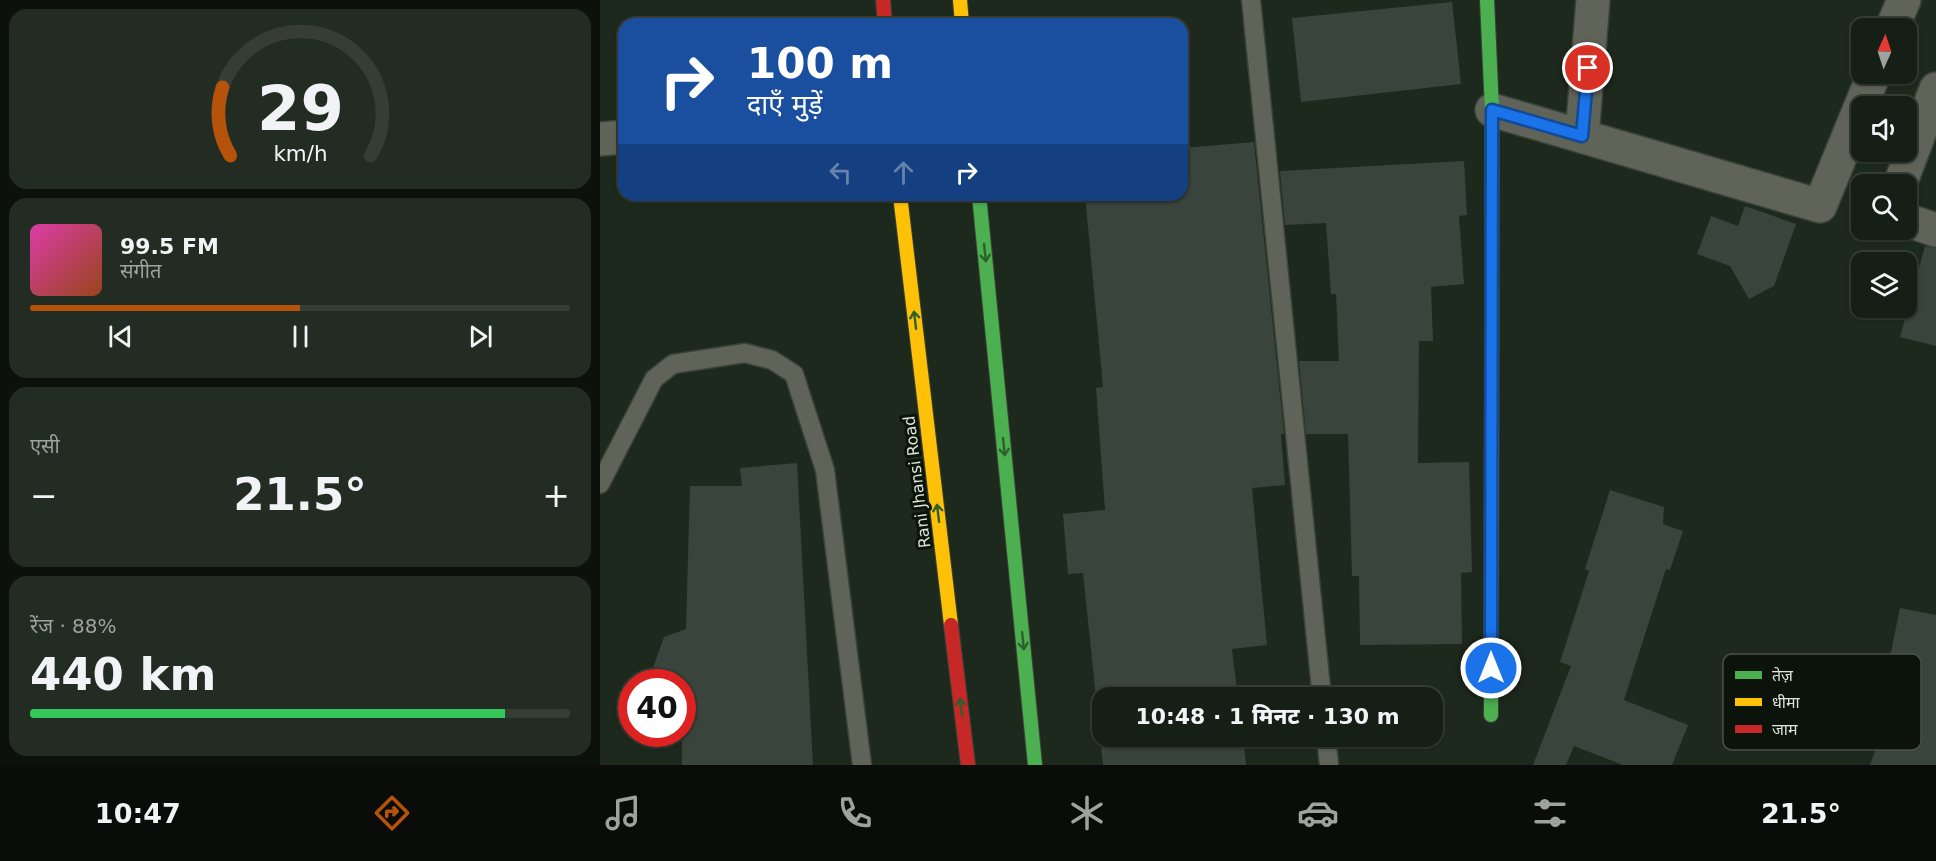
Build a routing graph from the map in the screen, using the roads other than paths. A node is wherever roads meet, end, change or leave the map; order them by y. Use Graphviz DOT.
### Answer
graph roads {
  1 [pos="884,0"];
  2 [pos="960,0"];
  3 [pos="1251,0"];
  4 [pos="1487,0"];
  5 [pos="1593,0"];
  6 [pos="1904,0"];
  7 [pos="885,18"];
  8 [pos="962,18"];
  9 [pos="1896,18"];
  10 [pos="1870,84"];
  11 [pos="1936,89"];
  12 [pos="1492,110"];
  13 [pos="1582,136"];
  14 [pos="618,138"];
  15 [pos="600,140"];
  16 [pos="1904,174"];
  17 [pos="901,201"];
  18 [pos="980,201"];
  19 [pos="1917,224"];
  20 [pos="1936,230"];
  21 [pos="600,484"];
  22 [pos="1321,687"];
  23 [pos="1491,715"];
  24 [pos="1327,747"];
  25 [pos="862,765"];
  26 [pos="968,765"];
  27 [pos="1035,765"];
  28 [pos="1329,765"];
  1 -- 7 [label="main road"];
  2 -- 8 [label="main road"];
  3 -- 22 [label="lane"];
  4 -- 12 [label="main road"];
  5 -- 13 [label="street"];
  6 -- 9 [label="street"];
  10 -- 13 [label="street"];
  11 -- 16 [label="street"];
  12 -- 13 [label="street"];
  12 -- 23 [label="main road"];
  14 -- 15 [label="street"];
  26 -- 17 [label="main road, Rani Jhansi Road, one-way"];
  18 -- 27 [label="main road, one-way"];
  19 -- 20 [label="street"];
  21 -- 25 [label="lane"];
  24 -- 28 [label="lane"];
}
